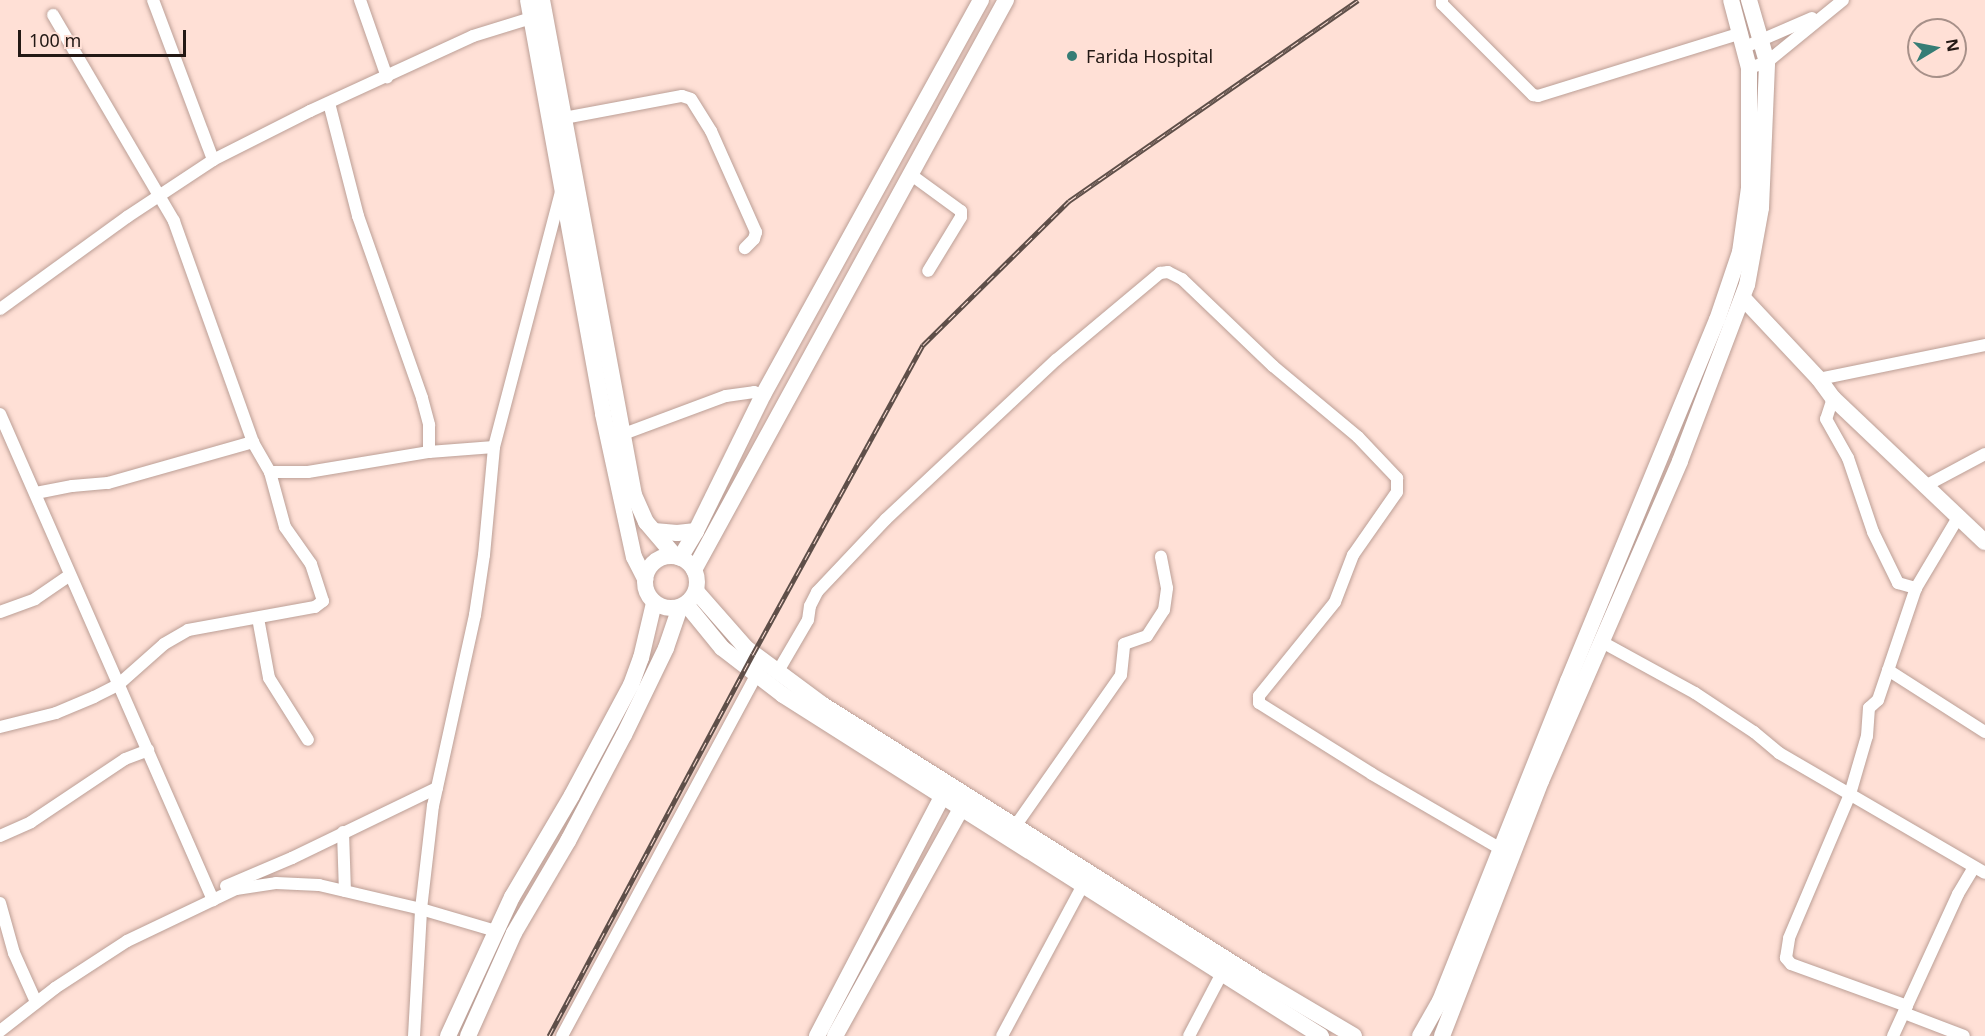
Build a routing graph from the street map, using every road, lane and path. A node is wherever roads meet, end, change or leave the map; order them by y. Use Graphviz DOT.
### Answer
graph roads {
  1 [pos="153,0"];
  2 [pos="360,0"];
  3 [pos="528,0"];
  4 [pos="542,0"];
  5 [pos="981,0"];
  6 [pos="1006,0"];
  7 [pos="1442,0"];
  8 [pos="1731,0"];
  9 [pos="1749,0"];
  10 [pos="1843,0"];
  11 [pos="1829,10"];
  12 [pos="53,15"];
  13 [pos="531,18"];
  14 [pos="1743,40"];
  15 [pos="1762,41"];
  16 [pos="1767,62"];
  17 [pos="1749,68"];
  18 [pos="387,77"];
  19 [pos="329,103"];
  20 [pos="564,118"];
  21 [pos="213,160"];
  22 [pos="910,174"];
  23 [pos="561,190"];
  24 [pos="159,196"];
  25 [pos="745,248"];
  26 [pos="928,271"];
  27 [pos="1743,298"];
  28 [pos="0,309"];
  29 [pos="1985,345"];
  30 [pos="1819,379"];
  31 [pos="763,395"];
  32 [pos="1833,398"];
  33 [pos="0,414"];
  34 [pos="621,435"];
  35 [pos="253,442"];
  36 [pos="494,447"];
  37 [pos="429,452"];
  38 [pos="1985,454"];
  39 [pos="270,472"];
  40 [pos="1927,485"];
  41 [pos="36,493"];
  42 [pos="1959,516"];
  43 [pos="654,531"];
  44 [pos="696,531"];
  45 [pos="1985,542"];
  46 [pos="677,557"];
  47 [pos="1161,557"];
  48 [pos="694,570"];
  49 [pos="70,575"];
  50 [pos="645,579"];
  51 [pos="1916,588"];
  52 [pos="687,601"];
  53 [pos="654,603"];
  54 [pos="0,612"];
  55 [pos="258,618"];
  56 [pos="1602,642"];
  57 [pos="1888,670"];
  58 [pos="777,673"];
  59 [pos="756,676"];
  60 [pos="119,684"];
  61 [pos="0,727"];
  62 [pos="1985,732"];
  63 [pos="308,740"];
  64 [pos="148,750"];
  65 [pos="437,788"];
  66 [pos="1850,794"];
  67 [pos="942,797"];
  68 [pos="961,809"];
  69 [pos="1016,825"];
  70 [pos="343,832"];
  71 [pos="0,836"];
  72 [pos="1501,849"];
  73 [pos="1979,870"];
  74 [pos="1083,885"];
  75 [pos="345,891"];
  76 [pos="212,896"];
  77 [pos="0,903"];
  78 [pos="422,909"];
  79 [pos="496,931"];
  80 [pos="1221,975"];
  81 [pos="36,1002"];
  82 [pos="1905,1010"];
  83 [pos="0,1030"];
  84 [pos="414,1036"];
  85 [pos="448,1036"];
  86 [pos="468,1036"];
  87 [pos="562,1036"];
  88 [pos="817,1036"];
  89 [pos="835,1036"];
  90 [pos="1002,1036"];
  91 [pos="1189,1036"];
  92 [pos="1321,1036"];
  93 [pos="1354,1036"];
  94 [pos="1420,1036"];
  95 [pos="1442,1036"];
  96 [pos="1893,1036"];
  97 [pos="1964,1036"];
  1 -- 21 [label="street"];
  2 -- 18 [label="street"];
  3 -- 13 [label="street"];
  4 -- 20 [label="street"];
  5 -- 31 [label="street"];
  6 -- 22 [label="street"];
  7 -- 14 [label="street"];
  8 -- 14 [label="street"];
  9 -- 15 [label="street"];
  10 -- 11 [label="street"];
  11 -- 15 [label="street"];
  11 -- 16 [label="street"];
  12 -- 24 [label="street"];
  13 -- 18 [label="street"];
  13 -- 23 [label="street"];
  14 -- 15 [label="street"];
  14 -- 17 [label="street"];
  15 -- 16 [label="street"];
  16 -- 17 [label="street"];
  16 -- 27 [label="street"];
  17 -- 72 [label="street"];
  18 -- 19 [label="street"];
  19 -- 21 [label="street"];
  19 -- 37 [label="street"];
  20 -- 25 [label="street"];
  20 -- 34 [label="street"];
  21 -- 24 [label="street"];
  22 -- 26 [label="street"];
  22 -- 48 [label="street"];
  23 -- 36 [label="street"];
  23 -- 50 [label="street"];
  24 -- 28 [label="street"];
  24 -- 35 [label="street"];
  27 -- 30 [label="street"];
  27 -- 56 [label="street"];
  29 -- 30 [label="street"];
  30 -- 32 [label="street"];
  31 -- 34 [label="street"];
  31 -- 44 [label="street"];
  32 -- 40 [label="street"];
  32 -- 51 [label="street"];
  33 -- 41 [label="street"];
  34 -- 43 [label="street"];
  35 -- 39 [label="street"];
  35 -- 41 [label="street"];
  36 -- 37 [label="street"];
  36 -- 65 [label="street"];
  37 -- 39 [label="street"];
  38 -- 40 [label="street"];
  39 -- 55 [label="street"];
  40 -- 42 [label="street"];
  41 -- 49 [label="street"];
  42 -- 45 [label="street"];
  42 -- 51 [label="street"];
  43 -- 44 [label="street"];
  43 -- 46 [label="street"];
  44 -- 46 [label="street"];
  46 -- 48 [label="street"];
  46 -- 50 [label="street"];
  47 -- 69 [label="street"];
  48 -- 52 [label="street"];
  49 -- 54 [label="street"];
  49 -- 60 [label="street"];
  50 -- 53 [label="street"];
  51 -- 57 [label="street"];
  52 -- 53 [label="street"];
  52 -- 58 [label="street"];
  52 -- 59 [label="street"];
  52 -- 86 [label="street"];
  53 -- 79 [label="street"];
  55 -- 60 [label="street"];
  55 -- 63 [label="street"];
  56 -- 66 [label="street"];
  56 -- 95 [label="street"];
  57 -- 62 [label="street"];
  57 -- 66 [label="street"];
  58 -- 69 [label="street"];
  58 -- 72 [label="street"];
  59 -- 67 [label="street"];
  59 -- 87 [label="street"];
  60 -- 61 [label="street"];
  60 -- 64 [label="street"];
  64 -- 71 [label="street"];
  64 -- 76 [label="street"];
  65 -- 70 [label="street"];
  65 -- 78 [label="street"];
  66 -- 73 [label="street"];
  66 -- 82 [label="street"];
  67 -- 68 [label="street"];
  67 -- 88 [label="street"];
  68 -- 74 [label="street"];
  68 -- 89 [label="street"];
  69 -- 93 [label="street"];
  70 -- 75 [label="street"];
  70 -- 76 [label="street"];
  72 -- 94 [label="street"];
  73 -- 82 [label="street"];
  74 -- 80 [label="street"];
  74 -- 90 [label="street"];
  75 -- 76 [label="street"];
  75 -- 78 [label="street"];
  76 -- 81 [label="street"];
  77 -- 81 [label="street"];
  78 -- 79 [label="street"];
  78 -- 84 [label="street"];
  79 -- 85 [label="street"];
  80 -- 91 [label="street"];
  80 -- 92 [label="street"];
  81 -- 83 [label="street"];
  82 -- 96 [label="street"];
  82 -- 97 [label="street"];
}
